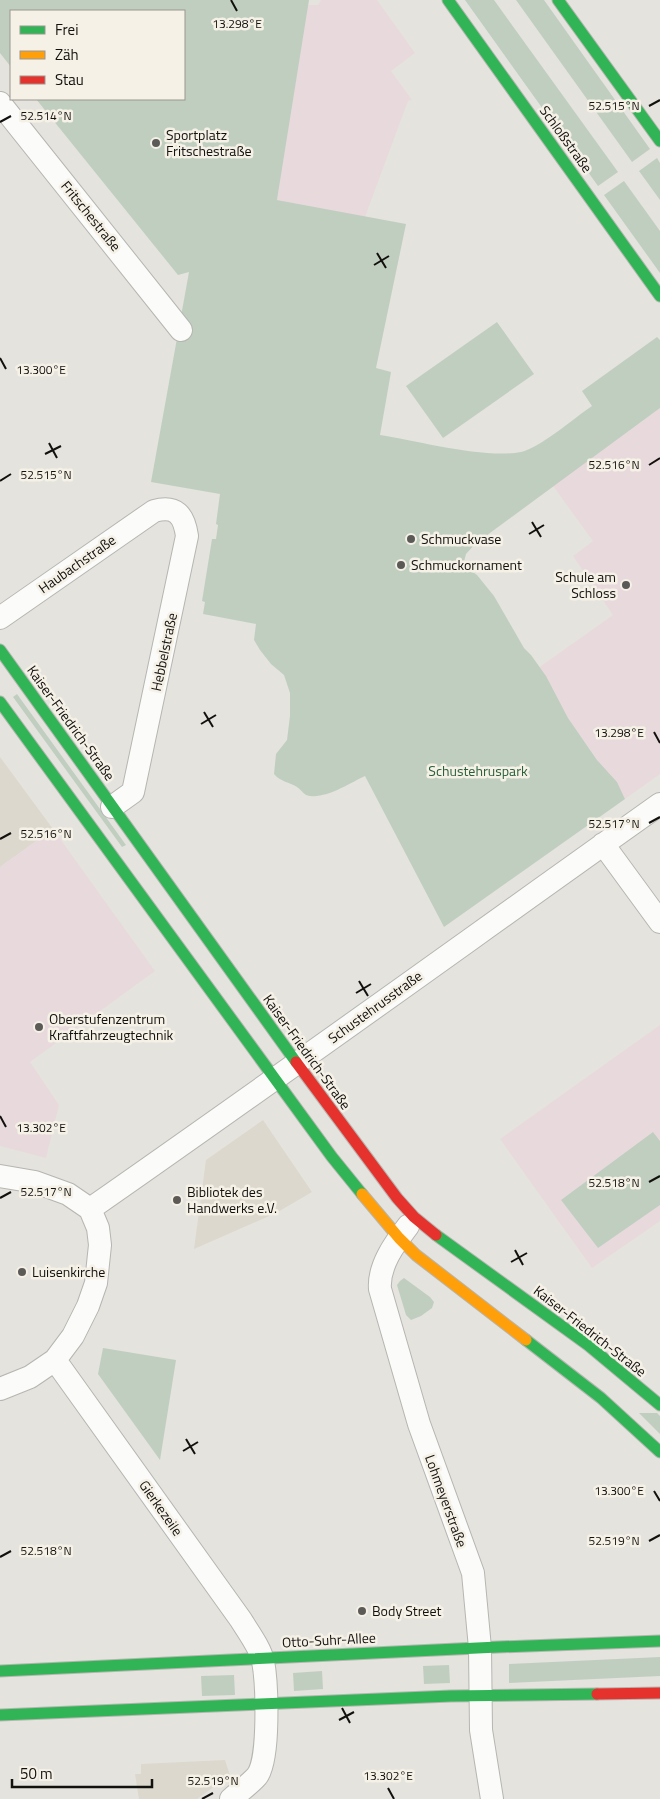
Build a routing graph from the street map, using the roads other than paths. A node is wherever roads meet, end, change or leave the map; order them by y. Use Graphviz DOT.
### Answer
graph roads {
  1 [pos="448,0"];
  2 [pos="558,0"];
  3 [pos="0,103"];
  4 [pos="660,141"];
  5 [pos="660,296"];
  6 [pos="181,330"];
  7 [pos="154,511"];
  8 [pos="0,618"];
  9 [pos="0,650"];
  10 [pos="0,702"];
  11 [pos="660,804"];
  12 [pos="112,807"];
  13 [pos="603,844"];
  14 [pos="660,922"];
  15 [pos="296,1064"];
  16 [pos="274,1080"];
  17 [pos="0,1176"];
  18 [pos="90,1209"];
  19 [pos="414,1217"];
  20 [pos="399,1238"];
  21 [pos="55,1360"];
  22 [pos="0,1388"];
  23 [pos="660,1405"];
  24 [pos="660,1452"];
  25 [pos="660,1641"];
  26 [pos="480,1648"];
  27 [pos="263,1659"];
  28 [pos="0,1671"];
  29 [pos="660,1693"];
  30 [pos="481,1695"];
  31 [pos="266,1703"];
  32 [pos="0,1715"];
  33 [pos="231,1799"];
  34 [pos="492,1799"];
  1 -- 5 [label="main road, Schloßstraße"];
  2 -- 4 [label="main road"];
  3 -- 6 [label="street, Fritschestraße"];
  7 -- 8 [label="street, Haubachstraße"];
  7 -- 12 [label="street, Hebbelstraße"];
  9 -- 12 [label="main road, Kaiser-Friedrich-Straße"];
  10 -- 16 [label="main road"];
  11 -- 13 [label="street, Schustehrusstraße"];
  12 -- 15 [label="main road, Kaiser-Friedrich-Straße"];
  13 -- 14 [label="street"];
  13 -- 15 [label="street, Schustehrusstraße"];
  15 -- 16 [label="street, Schustehrusstraße"];
  15 -- 19 [label="main road, Kaiser-Friedrich-Straße"];
  16 -- 18 [label="street, Schustehrusstraße"];
  16 -- 20 [label="main road"];
  17 -- 18 [label="street"];
  18 -- 21 [label="street"];
  19 -- 20 [label="street, Lohmeyerstraße"];
  19 -- 23 [label="main road, Kaiser-Friedrich-Straße"];
  20 -- 24 [label="main road"];
  20 -- 26 [label="street, Lohmeyerstraße"];
  21 -- 22 [label="street"];
  21 -- 27 [label="street, Gierkezeile"];
  25 -- 26 [label="main road, Otto-Suhr-Allee"];
  26 -- 27 [label="main road, Otto-Suhr-Allee"];
  26 -- 30 [label="street, Lohmeyerstraße"];
  27 -- 28 [label="main road, Otto-Suhr-Allee"];
  27 -- 31 [label="street"];
  29 -- 30 [label="main road"];
  30 -- 31 [label="main road"];
  30 -- 34 [label="street, Lohmeyerstraße"];
  31 -- 32 [label="main road"];
  31 -- 33 [label="street"];
}
